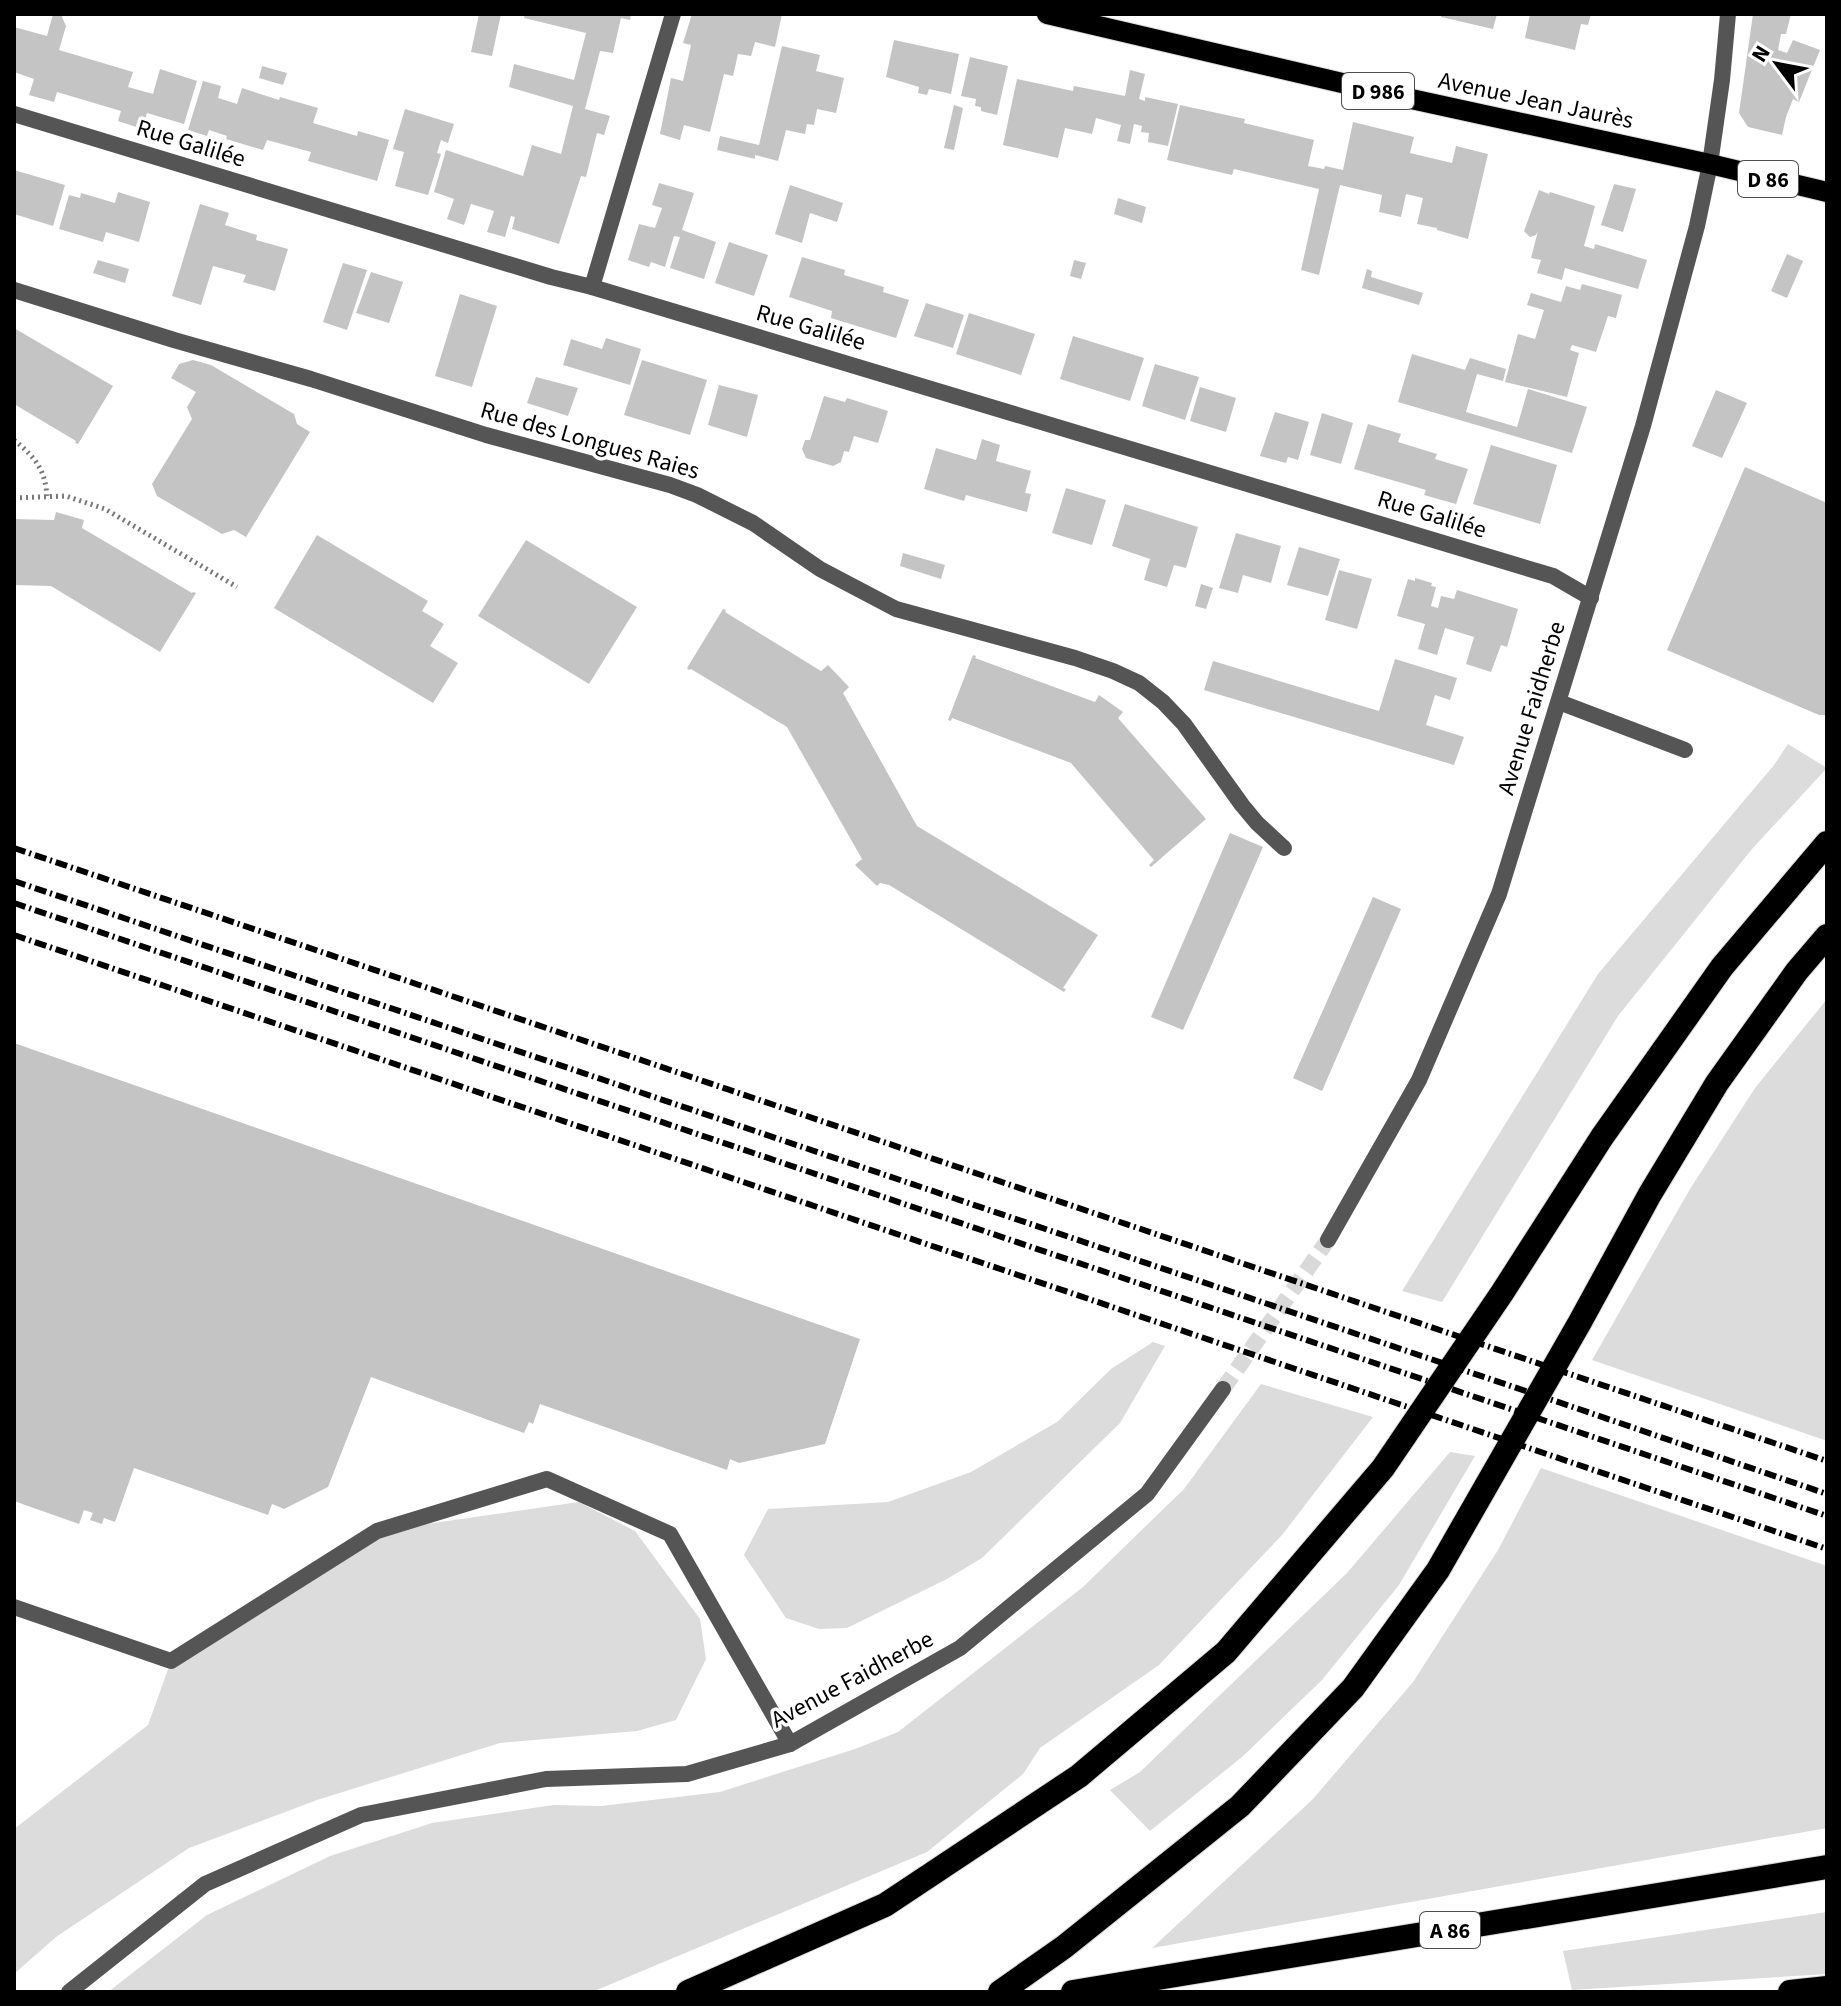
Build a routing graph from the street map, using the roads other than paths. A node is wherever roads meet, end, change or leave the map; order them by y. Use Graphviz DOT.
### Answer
graph roads {
  1 [pos="673,14"];
  2 [pos="1047,14"];
  3 [pos="1728,14"];
  4 [pos="14,114"];
  5 [pos="1710,164"];
  6 [pos="1827,192"];
  7 [pos="592,287"];
  8 [pos="14,290"];
  9 [pos="1591,598"];
  10 [pos="1559,702"];
  11 [pos="1685,750"];
  12 [pos="1827,843"];
  13 [pos="1284,848"];
  14 [pos="1827,936"];
  15 [pos="1328,1240"];
  16 [pos="1223,1389"];
  17 [pos="14,1607"];
  18 [pos="790,1744"];
  19 [pos="1827,1867"];
  20 [pos="1827,1988"];
  21 [pos="69,1992"];
  22 [pos="688,1992"];
  23 [pos="1000,1992"];
  24 [pos="1073,1992"];
  25 [pos="1790,1992"];
  1 -- 7 [label="street"];
  2 -- 5 [label="main road, Avenue Jean Jaurès / D 986"];
  3 -- 5 [label="street, Avenue Faidherbe"];
  4 -- 7 [label="street, Rue Galilée"];
  5 -- 6 [label="main road, Avenue Jean Jaurès / D 86"];
  5 -- 9 [label="street, Avenue Faidherbe"];
  7 -- 9 [label="street, Rue Galilée"];
  8 -- 13 [label="street, Rue des Longues Raies"];
  9 -- 10 [label="street, Avenue Faidherbe"];
  10 -- 11 [label="street"];
  10 -- 15 [label="street, Avenue Faidherbe"];
  12 -- 22 [label="highway"];
  14 -- 23 [label="highway"];
  16 -- 18 [label="street, Avenue Faidherbe"];
  17 -- 18 [label="street"];
  18 -- 21 [label="street, Avenue Faidherbe"];
  19 -- 24 [label="highway, A 86"];
  20 -- 25 [label="highway"];
}
